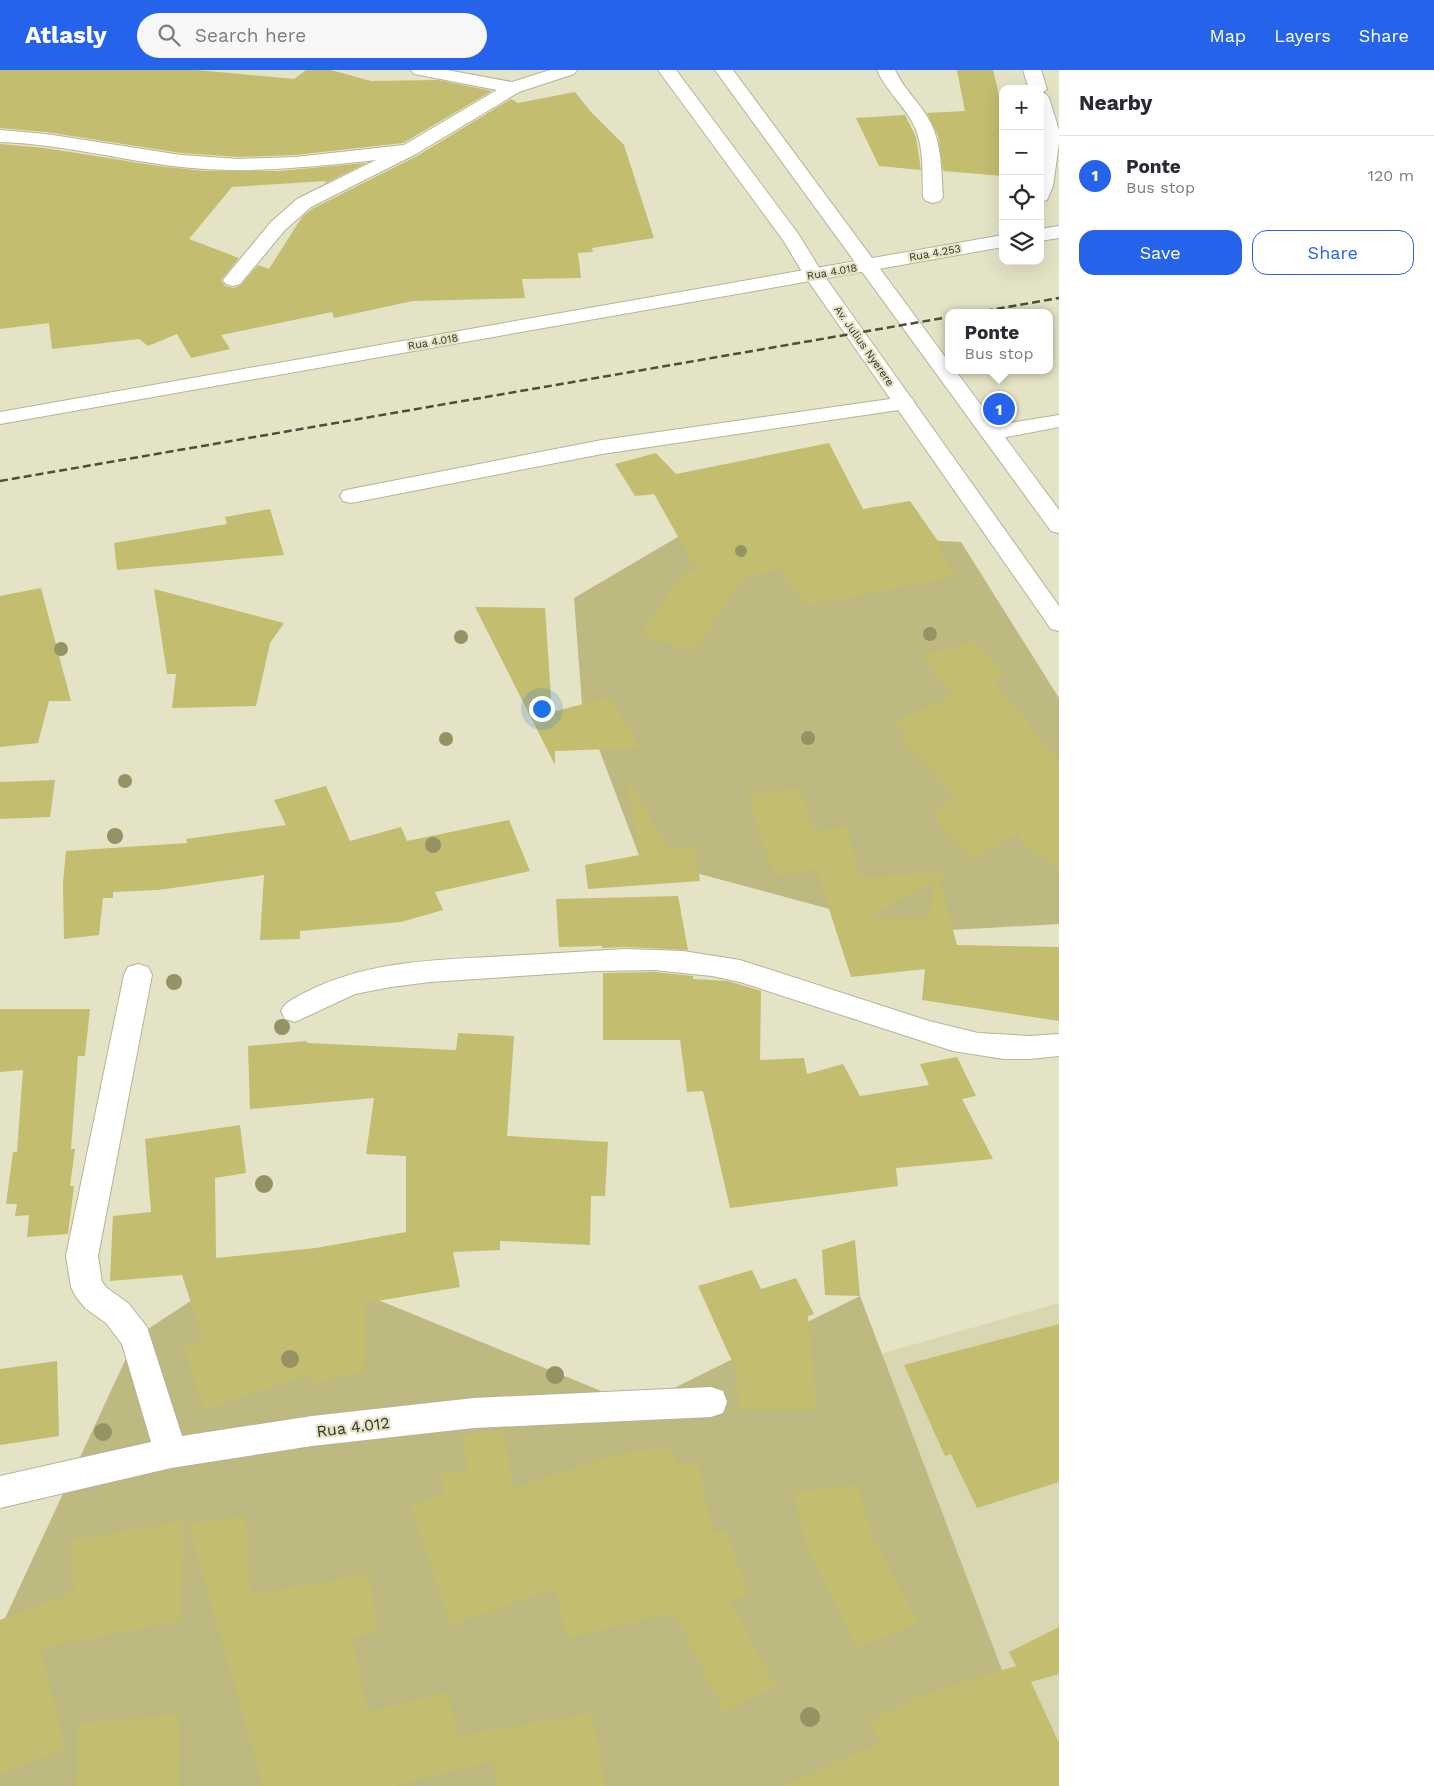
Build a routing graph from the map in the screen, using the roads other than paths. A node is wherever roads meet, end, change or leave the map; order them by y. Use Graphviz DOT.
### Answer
graph roads {
  1 [pos="420,70"];
  2 [pos="568,70"];
  3 [pos="667,70"];
  4 [pos="724,70"];
  5 [pos="886,70"];
  6 [pos="1032,70"];
  7 [pos="1037,85"];
  8 [pos="513,88"];
  9 [pos="1044,111"];
  10 [pos="0,136"];
  11 [pos="409,150"];
  12 [pos="1044,186"];
  13 [pos="933,197"];
  14 [pos="1059,232"];
  15 [pos="1044,234"];
  16 [pos="999,242"];
  17 [pos="867,266"];
  18 [pos="814,275"];
  19 [pos="233,280"];
  20 [pos="945,371"];
  21 [pos="947,374"];
  22 [pos="904,403"];
  23 [pos="0,418"];
  24 [pos="1059,421"];
  25 [pos="991,433"];
  26 [pos="351,496"];
  27 [pos="1059,526"];
  28 [pos="1059,623"];
  29 [pos="138,975"];
  30 [pos="295,1011"];
  31 [pos="1059,1045"];
  32 [pos="711,1402"];
  33 [pos="171,1453"];
  34 [pos="0,1492"];
  1 -- 8 [label="street"];
  2 -- 8 [label="street"];
  3 -- 18 [label="street, Av. Julius Nyerere"];
  4 -- 17 [label="street"];
  5 -- 13 [label="street"];
  6 -- 7 [label="street"];
  8 -- 11 [label="street"];
  9 -- 12 [label="street"];
  10 -- 11 [label="street"];
  11 -- 19 [label="street"];
  14 -- 15 [label="street"];
  16 -- 17 [label="street, Rua 4.253"];
  17 -- 18 [label="street, Rua 4.018"];
  17 -- 20 [label="street"];
  18 -- 22 [label="street, Av. Julius Nyerere"];
  18 -- 23 [label="street, Rua 4.018"];
  21 -- 25 [label="street"];
  22 -- 26 [label="street"];
  22 -- 28 [label="street, Av. Julius Nyerere"];
  24 -- 25 [label="street"];
  25 -- 27 [label="street"];
  29 -- 33 [label="street"];
  30 -- 31 [label="street"];
  32 -- 33 [label="street, Rua 4.012"];
  33 -- 34 [label="street, Rua 4.012"];
}
